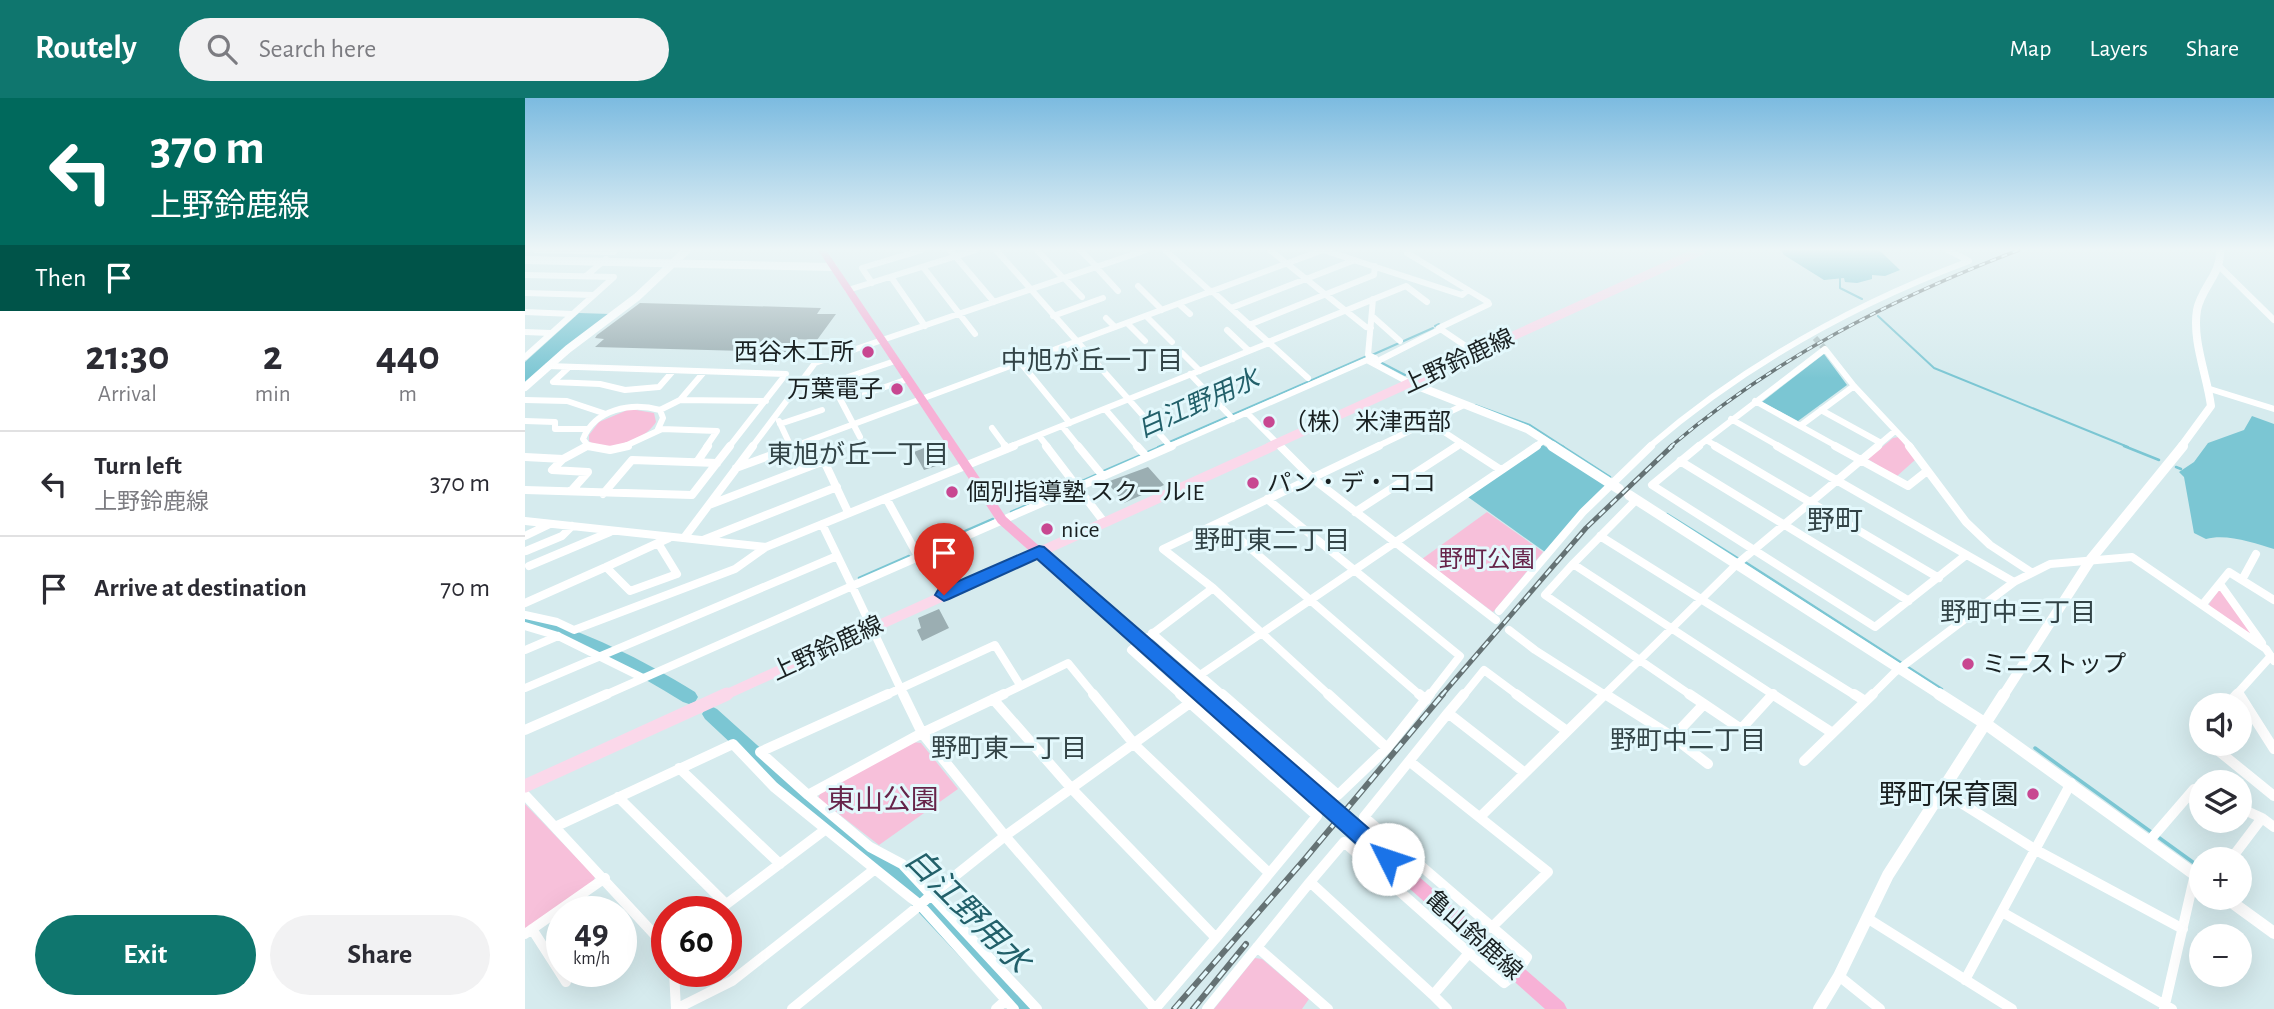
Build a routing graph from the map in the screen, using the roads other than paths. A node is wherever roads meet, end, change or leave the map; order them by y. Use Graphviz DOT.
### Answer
graph roads {
  1 [pos="525,293"];
  2 [pos="597,293"];
  3 [pos="642,293"];
  4 [pos="850,293"];
  5 [pos="902,293"];
  6 [pos="943,293"];
  7 [pos="986,293"];
  8 [pos="1021,293"];
  9 [pos="1034,293"];
  10 [pos="1078,293"];
  11 [pos="1144,293"];
  12 [pos="1208,293"];
  13 [pos="1214,293"];
  14 [pos="1271,293"];
  15 [pos="1322,293"];
  16 [pos="1331,293"];
  17 [pos="1389,293"];
  18 [pos="1415,293"];
  19 [pos="1472,293"];
  20 [pos="1609,293"];
  21 [pos="1888,293"];
  22 [pos="2203,293"];
  23 [pos="2246,293"];
  24 [pos="594,295"];
  25 [pos="1325,295"];
  26 [pos="1082,297"];
  27 [pos="1103,298"];
  28 [pos="1373,299"];
  29 [pos="994,302"];
  30 [pos="1427,302"];
  31 [pos="1179,304"];
  32 [pos="1231,308"];
  33 [pos="1162,310"];
  34 [pos="1346,311"];
  35 [pos="525,312"];
  36 [pos="573,314"];
  37 [pos="959,314"];
  38 [pos="1190,314"];
  39 [pos="1053,316"];
  40 [pos="1146,316"];
  41 [pos="1372,316"];
  42 [pos="1106,318"];
  43 [pos="2274,320"];
  44 [pos="1127,323"];
  45 [pos="1249,325"];
  46 [pos="925,326"];
  47 [pos="1115,327"];
  48 [pos="1371,328"];
  49 [pos="1441,329"];
  50 [pos="1227,330"];
  51 [pos="525,332"];
  52 [pos="551,333"];
  53 [pos="975,334"];
  54 [pos="882,340"];
  55 [pos="1145,341"];
  56 [pos="1400,341"];
  57 [pos="1075,342"];
  58 [pos="1172,342"];
  59 [pos="1268,342"];
  60 [pos="1249,351"];
  61 [pos="1182,353"];
  62 [pos="1476,353"];
  63 [pos="526,355"];
  64 [pos="895,360"];
  65 [pos="1020,362"];
  66 [pos="1377,362"];
  67 [pos="548,366"];
  68 [pos="568,368"];
  69 [pos="1200,370"];
  70 [pos="673,371"];
  71 [pos="704,372"];
  72 [pos="1190,374"];
  73 [pos="848,377"];
  74 [pos="908,379"];
  75 [pos="1312,382"];
  76 [pos="1411,383"];
  77 [pos="1854,386"];
  78 [pos="525,387"];
  79 [pos="2210,389"];
  80 [pos="865,394"];
  81 [pos="838,395"];
  82 [pos="921,399"];
  83 [pos="1128,399"];
  84 [pos="525,400"];
  85 [pos="680,400"];
  86 [pos="766,401"];
  87 [pos="1755,401"];
  88 [pos="1464,405"];
  89 [pos="1105,409"];
  90 [pos="2274,409"];
  91 [pos="660,410"];
  92 [pos="822,410"];
  93 [pos="1821,410"];
  94 [pos="1247,413"];
  95 [pos="606,414"];
  96 [pos="776,414"];
  97 [pos="1231,417"];
  98 [pos="1731,419"];
  99 [pos="525,421"];
  100 [pos="1429,422"];
  101 [pos="780,424"];
  102 [pos="854,424"];
  103 [pos="1066,424"];
  104 [pos="1800,426"];
  105 [pos="992,428"];
  106 [pos="587,429"];
  107 [pos="658,429"];
  108 [pos="1895,431"];
  109 [pos="1039,436"];
  110 [pos="860,437"];
  111 [pos="1545,440"];
  112 [pos="1706,440"];
  113 [pos="1461,443"];
  114 [pos="1881,443"];
  115 [pos="1168,444"];
  116 [pos="1277,444"];
  117 [pos="586,446"];
  118 [pos="791,447"];
  119 [pos="1007,449"];
  120 [pos="1145,455"];
  121 [pos="525,457"];
  122 [pos="563,459"];
  123 [pos="1861,460"];
  124 [pos="1680,461"];
  125 [pos="697,462"];
  126 [pos="717,463"];
  127 [pos="965,466"];
  128 [pos="736,468"];
  129 [pos="1501,470"];
  130 [pos="1927,471"];
  131 [pos="1101,474"];
  132 [pos="1312,478"];
  133 [pos="1837,480"];
  134 [pos="1076,485"];
  135 [pos="837,486"];
  136 [pos="1615,486"];
  137 [pos="525,490"];
  138 [pos="571,491"];
  139 [pos="603,494"];
  140 [pos="886,498"];
  141 [pos="1633,498"];
  142 [pos="1267,499"];
  143 [pos="1811,502"];
  144 [pos="709,505"];
  145 [pos="848,512"];
  146 [pos="1355,512"];
  147 [pos="1002,520"];
  148 [pos="525,521"];
  149 [pos="1104,522"];
  150 [pos="1220,522"];
  151 [pos="550,524"];
  152 [pos="822,524"];
  153 [pos="1784,524"];
  154 [pos="572,526"];
  155 [pos="614,531"];
  156 [pos="525,536"];
  157 [pos="1600,536"];
  158 [pos="672,537"];
  159 [pos="684,538"];
  160 [pos="702,540"];
  161 [pos="1395,542"];
  162 [pos="659,543"];
  163 [pos="766,547"];
  164 [pos="1754,550"];
  165 [pos="526,551"];
  166 [pos="1039,552"];
  167 [pos="2256,554"];
  168 [pos="1966,555"];
  169 [pos="837,556"];
  170 [pos="918,556"];
  171 [pos="2091,559"];
  172 [pos="1740,562"];
  173 [pos="1573,564"];
  174 [pos="529,566"];
  175 [pos="606,567"];
  176 [pos="1355,570"];
  177 [pos="2031,572"];
  178 [pos="1939,578"];
  179 [pos="2243,578"];
  180 [pos="2014,582"];
  181 [pos="2220,584"];
  182 [pos="852,586"];
  183 [pos="1213,588"];
  184 [pos="1702,599"];
  185 [pos="1310,600"];
  186 [pos="2274,600"];
  187 [pos="1909,601"];
  188 [pos="525,603"];
  189 [pos="2203,604"];
  190 [pos="525,615"];
  191 [pos="525,626"];
  192 [pos="872,627"];
  193 [pos="1671,628"];
  194 [pos="1509,630"];
  195 [pos="1263,633"];
  196 [pos="558,636"];
  197 [pos="1147,640"];
  198 [pos="525,650"];
  199 [pos="2270,655"];
  200 [pos="603,656"];
  201 [pos="1640,660"];
  202 [pos="1904,666"];
  203 [pos="649,675"];
  204 [pos="1200,675"];
  205 [pos="1020,685"];
  206 [pos="901,687"];
  207 [pos="525,688"];
  208 [pos="2238,692"];
  209 [pos="1773,694"];
  210 [pos="1605,695"];
  211 [pos="993,699"];
  212 [pos="1426,701"];
  213 [pos="1865,701"];
  214 [pos="1190,703"];
  215 [pos="1705,704"];
  216 [pos="1448,712"];
  217 [pos="1986,723"];
  218 [pos="525,730"];
  219 [pos="1567,731"];
  220 [pos="1831,732"];
  221 [pos="922,733"];
  222 [pos="1673,737"];
  223 [pos="1135,745"];
  224 [pos="1387,748"];
  225 [pos="2274,748"];
  226 [pos="2225,756"];
  227 [pos="1409,761"];
  228 [pos="1804,761"];
  229 [pos="1708,764"];
  230 [pos="679,768"];
  231 [pos="1525,774"];
  232 [pos="2071,783"];
  233 [pos="525,786"];
  234 [pos="1072,789"];
  235 [pos="1942,791"];
  236 [pos="525,795"];
  237 [pos="808,795"];
  238 [pos="1338,795"];
  239 [pos="2189,795"];
  240 [pos="2274,796"];
  241 [pos="618,797"];
  242 [pos="2252,813"];
  243 [pos="1317,816"];
  244 [pos="1364,817"];
  245 [pos="1480,817"];
  246 [pos="2262,818"];
  247 [pos="557,826"];
  248 [pos="2274,827"];
  249 [pos="826,829"];
  250 [pos="1005,836"];
  251 [pos="2153,836"];
  252 [pos="1344,842"];
  253 [pos="2240,847"];
  254 [pos="2036,850"];
  255 [pos="780,864"];
  256 [pos="880,864"];
  257 [pos="2189,868"];
  258 [pos="1269,873"];
  259 [pos="605,878"];
  260 [pos="1310,882"];
  261 [pos="718,896"];
  262 [pos="737,896"];
  263 [pos="926,900"];
  264 [pos="2189,908"];
  265 [pos="2242,910"];
  266 [pos="2002,912"];
  267 [pos="1867,918"];
  268 [pos="1491,928"];
  269 [pos="2183,929"];
  270 [pos="651,930"];
  271 [pos="528,931"];
  272 [pos="2274,933"];
  273 [pos="1216,938"];
  274 [pos="1257,947"];
  275 [pos="1469,953"];
  276 [pos="546,955"];
  277 [pos="1513,969"];
  278 [pos="1839,976"];
  279 [pos="1965,980"];
  280 [pos="675,987"];
  281 [pos="1433,995"];
  282 [pos="1005,1006"];
  283 [pos="2167,1008"];
  284 [pos="676,1009"];
  285 [pos="792,1009"];
  286 [pos="1037,1009"];
  287 [pos="1155,1009"];
  288 [pos="1207,1009"];
  289 [pos="1328,1009"];
  290 [pos="1447,1009"];
  291 [pos="1557,1009"];
  292 [pos="1819,1009"];
  293 [pos="1880,1009"];
  294 [pos="2012,1009"];
  1 -- 24 [label="street"];
  2 -- 24 [label="street"];
  3 -- 67 [label="street"];
  4 -- 54 [label="main road, 亀山鈴鹿線"];
  5 -- 46 [label="street"];
  6 -- 37 [label="street"];
  7 -- 29 [label="street"];
  8 -- 29 [label="street"];
  9 -- 39 [label="street"];
  10 -- 26 [label="street"];
  11 -- 33 [label="street"];
  12 -- 31 [label="street"];
  13 -- 32 [label="street"];
  14 -- 32 [label="street"];
  15 -- 25 [label="street"];
  16 -- 25 [label="street"];
  17 -- 28 [label="street"];
  18 -- 30 [label="street"];
  19 -- 49 [label="street"];
  20 -- 62 [label="main road, 上野鈴鹿線"];
  21 -- 136 [label="street"];
  22 -- 79 [label="street"];
  23 -- 43 [label="street"];
  24 -- 36 [label="street"];
  25 -- 34 [label="street"];
  25 -- 45 [label="street"];
  27 -- 39 [label="street"];
  28 -- 34 [label="street"];
  28 -- 41 [label="street"];
  29 -- 37 [label="street"];
  31 -- 33 [label="street"];
  31 -- 38 [label="street"];
  32 -- 45 [label="street"];
  33 -- 40 [label="street"];
  34 -- 48 [label="street"];
  34 -- 59 [label="street"];
  35 -- 36 [label="street"];
  36 -- 52 [label="street"];
  37 -- 46 [label="street"];
  37 -- 53 [label="street"];
  39 -- 57 [label="street"];
  40 -- 44 [label="street"];
  40 -- 58 [label="street"];
  41 -- 48 [label="street"];
  41 -- 56 [label="street"];
  42 -- 47 [label="street"];
  44 -- 47 [label="street"];
  44 -- 55 [label="street"];
  45 -- 59 [label="street"];
  46 -- 54 [label="street"];
  47 -- 57 [label="street"];
  48 -- 66 [label="street"];
  49 -- 62 [label="street"];
  49 -- 66 [label="street"];
  50 -- 60 [label="street"];
  51 -- 52 [label="street"];
  52 -- 63 [label="street"];
  54 -- 64 [label="main road, 亀山鈴鹿線"];
  54 -- 96 [label="street"];
  57 -- 65 [label="street"];
  57 -- 83 [label="street"];
  59 -- 60 [label="street"];
  59 -- 75 [label="street"];
  60 -- 69 [label="street"];
  61 -- 69 [label="street"];
  62 -- 76 [label="main road, 上野鈴鹿線"];
  64 -- 73 [label="street"];
  64 -- 74 [label="main road, 亀山鈴鹿線"];
  65 -- 82 [label="street"];
  65 -- 103 [label="street"];
  66 -- 75 [label="street"];
  66 -- 76 [label="street"];
  67 -- 68 [label="street"];
  67 -- 78 [label="street"];
  68 -- 70 [label="street"];
  68 -- 70 [label="street"];
  69 -- 72 [label="street"];
  70 -- 71 [label="street"];
  71 -- 85 [label="street"];
  71 -- 86 [label="street"];
  72 -- 83 [label="street"];
  72 -- 97 [label="street"];
  74 -- 80 [label="street"];
  74 -- 82 [label="main road, 亀山鈴鹿線"];
  75 -- 94 [label="street"];
  76 -- 88 [label="street"];
  76 -- 116 [label="main road, 上野鈴鹿線"];
  77 -- 87 [label="street"];
  77 -- 93 [label="street"];
  77 -- 108 [label="street"];
  79 -- 90 [label="street"];
  79 -- 171 [label="street"];
  81 -- 102 [label="street"];
  82 -- 102 [label="street"];
  82 -- 127 [label="main road, 亀山鈴鹿線"];
  83 -- 89 [label="street"];
  83 -- 115 [label="street"];
  84 -- 95 [label="street"];
  85 -- 86 [label="street"];
  85 -- 91 [label="street"];
  86 -- 126 [label="street"];
  87 -- 98 [label="street"];
  87 -- 104 [label="street"];
  88 -- 100 [label="street"];
  88 -- 111 [label="street"];
  89 -- 103 [label="street"];
  89 -- 120 [label="street"];
  91 -- 95 [label="street"];
  91 -- 107 [label="street"];
  92 -- 101 [label="street"];
  93 -- 104 [label="street"];
  93 -- 114 [label="street"];
  94 -- 97 [label="street"];
  94 -- 116 [label="street"];
  95 -- 106 [label="street"];
  96 -- 101 [label="street"];
  96 -- 128 [label="street"];
  97 -- 115 [label="street"];
  98 -- 112 [label="street"];
  98 -- 133 [label="street"];
  99 -- 106 [label="street"];
  100 -- 113 [label="street"];
  100 -- 132 [label="street"];
  101 -- 118 [label="street"];
  102 -- 110 [label="street"];
  102 -- 118 [label="street"];
  103 -- 109 [label="street"];
  103 -- 131 [label="street"];
  104 -- 123 [label="street"];
  105 -- 119 [label="street"];
  106 -- 117 [label="street"];
  107 -- 117 [label="street"];
  107 -- 125 [label="street"];
  108 -- 114 [label="street"];
  108 -- 130 [label="street"];
  109 -- 119 [label="street"];
  109 -- 134 [label="street"];
  111 -- 129 [label="street"];
  111 -- 136 [label="street"];
  112 -- 124 [label="street"];
  112 -- 143 [label="street"];
  113 -- 129 [label="street"];
  113 -- 146 [label="street"];
  114 -- 123 [label="street"];
  115 -- 120 [label="street"];
  116 -- 132 [label="street"];
  116 -- 149 [label="main road, 上野鈴鹿線"];
  117 -- 122 [label="street"];
  118 -- 128 [label="street"];
  119 -- 127 [label="street"];
  120 -- 131 [label="street"];
  121 -- 122 [label="street"];
  122 -- 138 [label="street"];
  123 -- 130 [label="street"];
  123 -- 133 [label="street"];
  124 -- 153 [label="street"];
  124 -- 164 [label="street"];
  125 -- 126 [label="street"];
  125 -- 139 [label="street"];
  126 -- 139 [label="street"];
  127 -- 140 [label="street"];
  127 -- 147 [label="main road, 亀山鈴鹿線"];
  128 -- 144 [label="street"];
  129 -- 161 [label="street"];
  130 -- 177 [label="street"];
  131 -- 134 [label="street"];
  132 -- 142 [label="street"];
  132 -- 146 [label="street"];
  133 -- 143 [label="street"];
  133 -- 168 [label="street"];
  134 -- 147 [label="street"];
  134 -- 149 [label="street"];
  135 -- 144 [label="street"];
  135 -- 145 [label="street"];
  135 -- 160 [label="street"];
  136 -- 161 [label="street"];
  137 -- 138 [label="street"];
  138 -- 139 [label="street"];
  140 -- 145 [label="street"];
  140 -- 170 [label="street"];
  141 -- 157 [label="street"];
  141 -- 172 [label="street"];
  142 -- 150 [label="street"];
  142 -- 176 [label="street"];
  143 -- 153 [label="street"];
  143 -- 178 [label="street"];
  144 -- 159 [label="street"];
  145 -- 152 [label="street"];
  146 -- 161 [label="street"];
  147 -- 166 [label="main road, 亀山鈴鹿線"];
  147 -- 170 [label="street"];
  148 -- 151 [label="street"];
  149 -- 166 [label="main road, 上野鈴鹿線"];
  150 -- 183 [label="street"];
  150 -- 185 [label="street"];
  151 -- 154 [label="street"];
  151 -- 156 [label="street"];
  152 -- 163 [label="street"];
  152 -- 169 [label="street"];
  153 -- 164 [label="street"];
  153 -- 187 [label="street"];
  154 -- 155 [label="street"];
  154 -- 165 [label="street"];
  155 -- 158 [label="street"];
  155 -- 174 [label="street"];
  157 -- 173 [label="street"];
  157 -- 184 [label="street"];
  158 -- 159 [label="street"];
  158 -- 162 [label="street"];
  159 -- 160 [label="street"];
  160 -- 163 [label="street"];
  161 -- 176 [label="street"];
  162 -- 175 [label="street"];
  162 -- 175 [label="street"];
  163 -- 190 [label="street"];
  164 -- 172 [label="street"];
  164 -- 187 [label="street"];
  166 -- 192 [label="main road, 上野鈴鹿線"];
  166 -- 197 [label="main road, 亀山鈴鹿線"];
  167 -- 179 [label="street"];
  168 -- 178 [label="street"];
  168 -- 180 [label="street"];
  169 -- 182 [label="street"];
  169 -- 200 [label="street"];
  170 -- 182 [label="street"];
  171 -- 177 [label="street"];
  171 -- 189 [label="street"];
  171 -- 217 [label="street"];
  172 -- 184 [label="street"];
  172 -- 202 [label="street"];
  173 -- 193 [label="street"];
  173 -- 201 [label="street"];
  175 -- 188 [label="street"];
  176 -- 185 [label="street"];
  176 -- 212 [label="street"];
  177 -- 180 [label="street"];
  178 -- 187 [label="street"];
  179 -- 181 [label="street"];
  179 -- 186 [label="street"];
  180 -- 202 [label="street"];
  181 -- 189 [label="street"];
  181 -- 199 [label="street"];
  182 -- 192 [label="street"];
  182 -- 203 [label="street"];
  183 -- 195 [label="street"];
  183 -- 197 [label="street"];
  184 -- 193 [label="street"];
  184 -- 213 [label="street"];
  185 -- 195 [label="street"];
  185 -- 212 [label="street"];
  189 -- 199 [label="street"];
  191 -- 196 [label="street"];
  192 -- 206 [label="street"];
  192 -- 233 [label="main road, 上野鈴鹿線"];
  193 -- 201 [label="street"];
  193 -- 209 [label="street"];
  194 -- 210 [label="street"];
  195 -- 204 [label="street"];
  195 -- 224 [label="street"];
  196 -- 198 [label="street"];
  196 -- 200 [label="street"];
  197 -- 204 [label="street"];
  197 -- 214 [label="street"];
  197 -- 277 [label="main road, 亀山鈴鹿線"];
  199 -- 208 [label="street"];
  200 -- 203 [label="street"];
  200 -- 207 [label="street"];
  201 -- 210 [label="street"];
  201 -- 215 [label="street"];
  202 -- 213 [label="street"];
  202 -- 217 [label="street"];
  203 -- 218 [label="street"];
  204 -- 238 [label="street"];
  205 -- 206 [label="street"];
  205 -- 211 [label="street"];
  205 -- 223 [label="street"];
  206 -- 221 [label="street"];
  206 -- 237 [label="street"];
  208 -- 225 [label="street"];
  209 -- 215 [label="street"];
  209 -- 220 [label="street"];
  210 -- 219 [label="street"];
  210 -- 222 [label="street"];
  211 -- 221 [label="street"];
  211 -- 234 [label="street"];
  212 -- 224 [label="street"];
  213 -- 220 [label="street"];
  214 -- 223 [label="street"];
  214 -- 243 [label="street"];
  215 -- 222 [label="street"];
  216 -- 219 [label="street"];
  216 -- 227 [label="street"];
  216 -- 231 [label="street"];
  217 -- 232 [label="street"];
  217 -- 235 [label="street"];
  219 -- 231 [label="street"];
  220 -- 228 [label="street"];
  221 -- 237 [label="street"];
  221 -- 250 [label="street"];
  222 -- 229 [label="street"];
  223 -- 234 [label="street"];
  223 -- 258 [label="street"];
  224 -- 238 [label="street"];
  226 -- 240 [label="street"];
  227 -- 244 [label="street"];
  227 -- 245 [label="street"];
  230 -- 241 [label="street"];
  230 -- 249 [label="street"];
  230 -- 255 [label="street"];
  231 -- 245 [label="street"];
  232 -- 251 [label="street"];
  232 -- 254 [label="street"];
  234 -- 250 [label="street"];
  234 -- 273 [label="street"];
  235 -- 254 [label="street"];
  235 -- 267 [label="street"];
  236 -- 247 [label="street"];
  237 -- 256 [label="street"];
  238 -- 243 [label="street"];
  239 -- 251 [label="street"];
  241 -- 247 [label="street"];
  241 -- 261 [label="street"];
  242 -- 246 [label="street"];
  243 -- 258 [label="street"];
  244 -- 252 [label="street"];
  244 -- 268 [label="street"];
  245 -- 268 [label="street"];
  246 -- 248 [label="street"];
  246 -- 253 [label="street"];
  247 -- 259 [label="street"];
  249 -- 255 [label="street"];
  249 -- 256 [label="street"];
  250 -- 263 [label="street"];
  250 -- 287 [label="street"];
  251 -- 257 [label="street"];
  252 -- 260 [label="street"];
  252 -- 275 [label="street"];
  254 -- 266 [label="street"];
  254 -- 269 [label="street"];
  255 -- 262 [label="street"];
  256 -- 263 [label="street"];
  256 -- 263 [label="street"];
  256 -- 284 [label="street"];
  258 -- 273 [label="street"];
  259 -- 270 [label="street"];
  259 -- 271 [label="street"];
  260 -- 274 [label="street"];
  260 -- 281 [label="street"];
  263 -- 282 [label="street"];
  263 -- 285 [label="street"];
  263 -- 286 [label="street"];
  264 -- 269 [label="street"];
  265 -- 272 [label="street"];
  266 -- 279 [label="street"];
  266 -- 283 [label="street"];
  267 -- 278 [label="street"];
  267 -- 279 [label="street"];
  268 -- 277 [label="street"];
  269 -- 283 [label="street"];
  271 -- 276 [label="street"];
  273 -- 287 [label="street"];
  274 -- 288 [label="street"];
  274 -- 289 [label="street"];
  275 -- 277 [label="street"];
  275 -- 281 [label="street"];
  277 -- 291 [label="main road, 亀山鈴鹿線"];
  278 -- 292 [label="street"];
  278 -- 293 [label="street"];
  279 -- 294 [label="street"];
  280 -- 284 [label="street"];
  281 -- 290 [label="street"];
}
